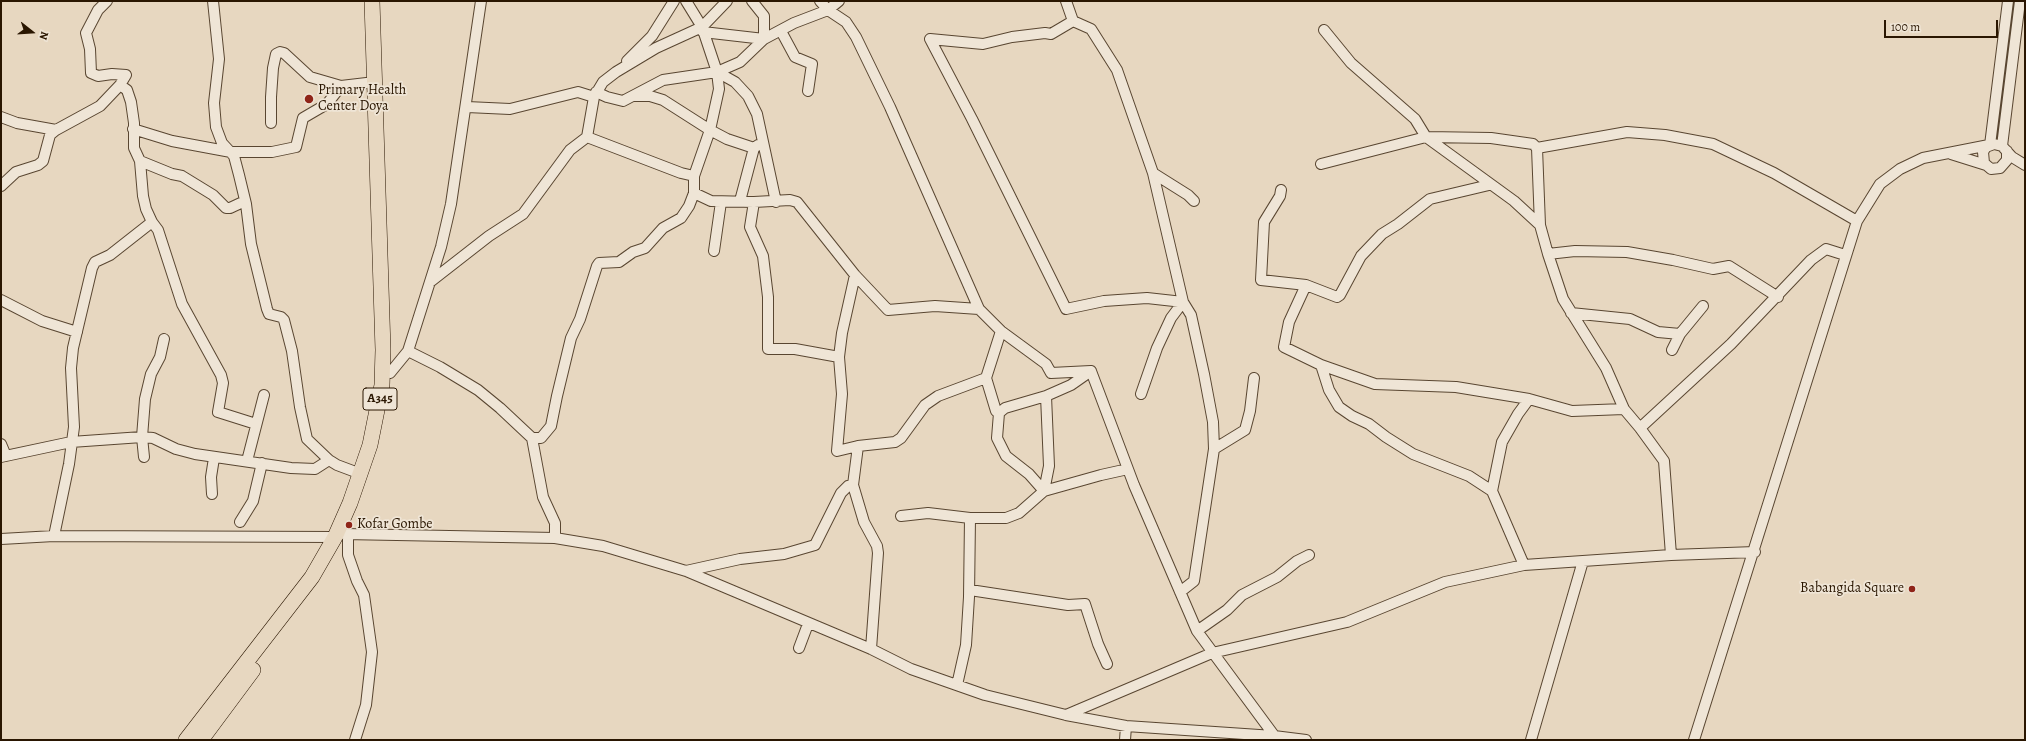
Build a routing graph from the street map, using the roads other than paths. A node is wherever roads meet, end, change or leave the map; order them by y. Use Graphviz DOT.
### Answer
graph roads {
  1 [pos="108,1"];
  2 [pos="213,1"];
  3 [pos="372,1"];
  4 [pos="380,1"];
  5 [pos="481,1"];
  6 [pos="674,1"];
  7 [pos="686,1"];
  8 [pos="727,1"];
  9 [pos="752,1"];
  10 [pos="820,1"];
  11 [pos="839,1"];
  12 [pos="1066,1"];
  13 [pos="2008,1"];
  14 [pos="2020,1"];
  15 [pos="828,10"];
  16 [pos="1073,21"];
  17 [pos="702,29"];
  18 [pos="1324,30"];
  19 [pos="781,31"];
  20 [pos="764,39"];
  21 [pos="616,72"];
  22 [pos="717,72"];
  23 [pos="375,82"];
  24 [pos="120,84"];
  25 [pos="341,86"];
  26 [pos="808,91"];
  27 [pos="595,94"];
  28 [pos="628,99"];
  29 [pos="467,107"];
  30 [pos="614,110"];
  31 [pos="1,117"];
  32 [pos="271,123"];
  33 [pos="133,129"];
  34 [pos="56,130"];
  35 [pos="710,130"];
  36 [pos="587,137"];
  37 [pos="1426,138"];
  38 [pos="762,141"];
  39 [pos="1989,145"];
  40 [pos="754,148"];
  41 [pos="1537,148"];
  42 [pos="2004,149"];
  43 [pos="231,152"];
  44 [pos="1949,154"];
  45 [pos="140,161"];
  46 [pos="1321,164"];
  47 [pos="1986,165"];
  48 [pos="2025,166"];
  49 [pos="2003,167"];
  50 [pos="1153,173"];
  51 [pos="694,176"];
  52 [pos="1489,185"];
  53 [pos="1,186"];
  54 [pos="1281,190"];
  55 [pos="694,193"];
  56 [pos="245,201"];
  57 [pos="740,201"];
  58 [pos="1194,201"];
  59 [pos="721,202"];
  60 [pos="754,202"];
  61 [pos="776,202"];
  62 [pos="1857,221"];
  63 [pos="152,222"];
  64 [pos="1540,226"];
  65 [pos="714,251"];
  66 [pos="1548,254"];
  67 [pos="1845,255"];
  68 [pos="855,275"];
  69 [pos="430,282"];
  70 [pos="1306,285"];
  71 [pos="1778,296"];
  72 [pos="1,300"];
  73 [pos="1183,302"];
  74 [pos="1703,306"];
  75 [pos="979,309"];
  76 [pos="1571,313"];
  77 [pos="1001,331"];
  78 [pos="77,332"];
  79 [pos="1680,334"];
  80 [pos="164,339"];
  81 [pos="1672,350"];
  82 [pos="408,351"];
  83 [pos="839,357"];
  84 [pos="1321,365"];
  85 [pos="1091,371"];
  86 [pos="390,374"];
  87 [pos="986,378"];
  88 [pos="1254,378"];
  89 [pos="1141,394"];
  90 [pos="264,395"];
  91 [pos="1046,396"];
  92 [pos="1530,399"];
  93 [pos="1624,409"];
  94 [pos="999,413"];
  95 [pos="256,424"];
  96 [pos="1640,428"];
  97 [pos="142,437"];
  98 [pos="532,438"];
  99 [pos="71,442"];
  100 [pos="1,444"];
  101 [pos="858,446"];
  102 [pos="1214,448"];
  103 [pos="3,457"];
  104 [pos="144,457"];
  105 [pos="214,458"];
  106 [pos="329,460"];
  107 [pos="247,461"];
  108 [pos="262,463"];
  109 [pos="1128,469"];
  110 [pos="361,474"];
  111 [pos="853,485"];
  112 [pos="1044,491"];
  113 [pos="1492,491"];
  114 [pos="212,494"];
  115 [pos="901,516"];
  116 [pos="970,518"];
  117 [pos="240,522"];
  118 [pos="343,535"];
  119 [pos="54,536"];
  120 [pos="555,538"];
  121 [pos="1,539"];
  122 [pos="1755,552"];
  123 [pos="1309,555"];
  124 [pos="1671,555"];
  125 [pos="1583,561"];
  126 [pos="1524,565"];
  127 [pos="686,571"];
  128 [pos="970,590"];
  129 [pos="1180,592"];
  130 [pos="808,624"];
  131 [pos="1197,631"];
  132 [pos="799,648"];
  133 [pos="871,649"];
  134 [pos="1212,653"];
  135 [pos="1107,664"];
  136 [pos="957,685"];
  137 [pos="1066,715"];
  138 [pos="1126,726"];
  139 [pos="1276,738"];
  140 [pos="186,740"];
  141 [pos="201,740"];
  142 [pos="355,740"];
  143 [pos="1125,740"];
  144 [pos="1306,740"];
  145 [pos="1531,740"];
  146 [pos="1694,740"];
  1 -- 24 [label="street"];
  2 -- 43 [label="street"];
  3 -- 23 [label="highway, A345"];
  4 -- 86 [label="highway, A345"];
  5 -- 29 [label="street"];
  6 -- 21 [label="street"];
  7 -- 17 [label="street"];
  8 -- 17 [label="street"];
  9 -- 20 [label="street"];
  10 -- 15 [label="street"];
  11 -- 15 [label="street"];
  12 -- 16 [label="street"];
  13 -- 39 [label="street"];
  14 -- 42 [label="street"];
  15 -- 19 [label="street"];
  15 -- 75 [label="street"];
  16 -- 50 [label="street"];
  16 -- 73 [label="street"];
  17 -- 20 [label="street"];
  17 -- 21 [label="street"];
  17 -- 22 [label="street"];
  18 -- 37 [label="street"];
  19 -- 20 [label="street"];
  19 -- 26 [label="street"];
  20 -- 22 [label="street"];
  21 -- 27 [label="street"];
  22 -- 28 [label="street"];
  22 -- 35 [label="street"];
  22 -- 38 [label="street"];
  23 -- 25 [label="street"];
  23 -- 110 [label="highway, A345"];
  24 -- 33 [label="street"];
  24 -- 34 [label="street"];
  25 -- 32 [label="street"];
  25 -- 43 [label="street"];
  27 -- 28 [label="street"];
  27 -- 29 [label="street"];
  27 -- 36 [label="street"];
  28 -- 30 [label="street"];
  28 -- 35 [label="street"];
  29 -- 69 [label="street"];
  31 -- 34 [label="street"];
  33 -- 43 [label="street"];
  33 -- 45 [label="street"];
  34 -- 53 [label="street"];
  35 -- 40 [label="street"];
  35 -- 51 [label="street"];
  36 -- 51 [label="street"];
  36 -- 69 [label="street"];
  37 -- 41 [label="street"];
  37 -- 46 [label="street"];
  37 -- 52 [label="street"];
  38 -- 40 [label="street"];
  38 -- 61 [label="street"];
  39 -- 42 [label="street"];
  39 -- 44 [label="street"];
  39 -- 47 [label="street"];
  40 -- 57 [label="street"];
  41 -- 62 [label="street"];
  41 -- 64 [label="street"];
  42 -- 48 [label="street"];
  42 -- 49 [label="street"];
  43 -- 56 [label="street"];
  44 -- 47 [label="street"];
  44 -- 62 [label="street"];
  45 -- 56 [label="street"];
  45 -- 63 [label="street"];
  47 -- 49 [label="street"];
  48 -- 49 [label="street"];
  50 -- 58 [label="street"];
  50 -- 73 [label="street"];
  51 -- 55 [label="street"];
  52 -- 64 [label="street"];
  52 -- 70 [label="street"];
  54 -- 70 [label="street"];
  55 -- 59 [label="street"];
  55 -- 98 [label="street"];
  56 -- 106 [label="street"];
  57 -- 59 [label="street"];
  57 -- 60 [label="street"];
  59 -- 65 [label="street"];
  60 -- 61 [label="street"];
  60 -- 83 [label="street"];
  61 -- 68 [label="street"];
  62 -- 67 [label="street"];
  63 -- 78 [label="street"];
  63 -- 95 [label="street"];
  64 -- 66 [label="street"];
  66 -- 71 [label="street"];
  66 -- 76 [label="street"];
  67 -- 71 [label="street"];
  67 -- 122 [label="street"];
  68 -- 75 [label="street"];
  68 -- 83 [label="street"];
  69 -- 82 [label="street"];
  70 -- 84 [label="street"];
  71 -- 96 [label="street"];
  72 -- 78 [label="street"];
  73 -- 89 [label="street"];
  73 -- 102 [label="street"];
  74 -- 79 [label="street"];
  75 -- 77 [label="street"];
  76 -- 79 [label="street"];
  76 -- 93 [label="street"];
  77 -- 85 [label="street"];
  77 -- 87 [label="street"];
  78 -- 99 [label="street"];
  79 -- 81 [label="street"];
  80 -- 97 [label="street"];
  82 -- 86 [label="street"];
  82 -- 98 [label="street"];
  83 -- 101 [label="street"];
  84 -- 92 [label="street"];
  84 -- 113 [label="street"];
  85 -- 91 [label="street"];
  85 -- 109 [label="street"];
  86 -- 118 [label="highway, A345"];
  87 -- 94 [label="street"];
  87 -- 101 [label="street"];
  88 -- 102 [label="street"];
  90 -- 95 [label="street"];
  91 -- 94 [label="street"];
  91 -- 112 [label="street"];
  92 -- 93 [label="street"];
  92 -- 113 [label="street"];
  93 -- 96 [label="street"];
  94 -- 112 [label="street"];
  95 -- 107 [label="street"];
  96 -- 124 [label="street"];
  97 -- 99 [label="street"];
  97 -- 104 [label="street"];
  97 -- 105 [label="street"];
  98 -- 120 [label="street"];
  99 -- 103 [label="street"];
  99 -- 119 [label="street"];
  100 -- 103 [label="street"];
  101 -- 111 [label="street"];
  102 -- 129 [label="street"];
  105 -- 107 [label="street"];
  105 -- 114 [label="street"];
  106 -- 108 [label="street"];
  106 -- 110 [label="street"];
  107 -- 108 [label="street"];
  108 -- 117 [label="street"];
  109 -- 112 [label="street"];
  109 -- 129 [label="street"];
  110 -- 118 [label="highway, A345"];
  111 -- 127 [label="street"];
  111 -- 133 [label="street"];
  112 -- 116 [label="street"];
  113 -- 126 [label="street"];
  115 -- 116 [label="street"];
  116 -- 128 [label="street"];
  118 -- 119 [label="street"];
  118 -- 120 [label="street"];
  118 -- 140 [label="highway, A345"];
  118 -- 141 [label="highway, A345"];
  118 -- 142 [label="street"];
  119 -- 121 [label="street"];
  120 -- 127 [label="street"];
  122 -- 124 [label="street"];
  122 -- 146 [label="street"];
  123 -- 131 [label="street"];
  124 -- 125 [label="street"];
  125 -- 126 [label="street"];
  125 -- 145 [label="street"];
  126 -- 134 [label="street"];
  127 -- 130 [label="street"];
  128 -- 135 [label="street"];
  128 -- 136 [label="street"];
  129 -- 131 [label="street"];
  130 -- 132 [label="street"];
  130 -- 133 [label="street"];
  131 -- 134 [label="street"];
  133 -- 136 [label="street"];
  134 -- 137 [label="street"];
  134 -- 139 [label="street"];
  136 -- 137 [label="street"];
  137 -- 138 [label="street"];
  138 -- 139 [label="street"];
  138 -- 143 [label="street"];
  139 -- 144 [label="street"];
}
